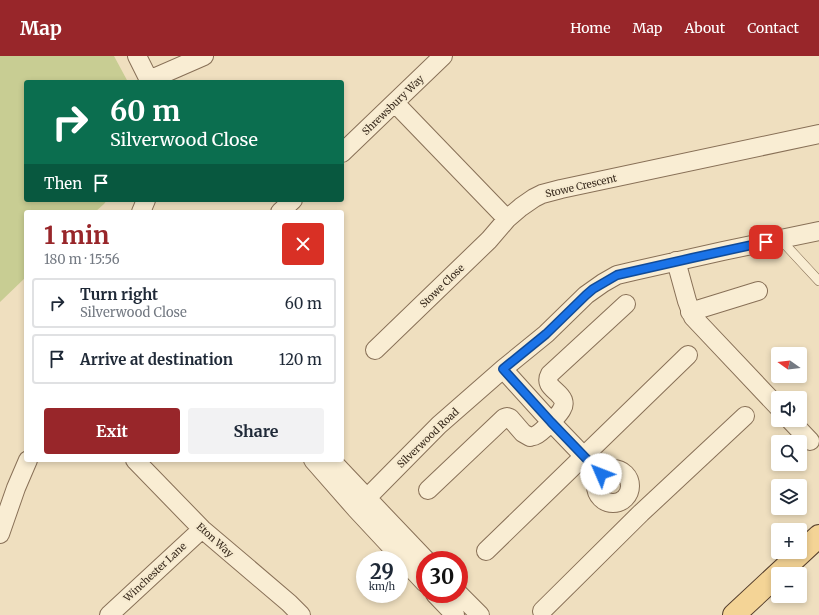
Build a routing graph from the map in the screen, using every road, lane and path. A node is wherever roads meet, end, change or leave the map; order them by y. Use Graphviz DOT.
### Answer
graph roads {
  1 [pos="137,56"];
  2 [pos="204,56"];
  3 [pos="443,56"];
  4 [pos="149,80"];
  5 [pos="152,80"];
  6 [pos="395,103"];
  7 [pos="819,134"];
  8 [pos="344,151"];
  9 [pos="291,202"];
  10 [pos="282,210"];
  11 [pos="507,219"];
  12 [pos="819,231"];
  13 [pos="780,240"];
  14 [pos="676,261"];
  15 [pos="819,281"];
  16 [pos="758,291"];
  17 [pos="626,304"];
  18 [pos="690,312"];
  19 [pos="375,350"];
  20 [pos="688,355"];
  21 [pos="503,369"];
  22 [pos="771,400"];
  23 [pos="745,416"];
  24 [pos="551,422"];
  25 [pos="797,427"];
  26 [pos="810,441"];
  27 [pos="583,456"];
  28 [pos="27,462"];
  29 [pos="137,462"];
  30 [pos="315,462"];
  31 [pos="332,462"];
  32 [pos="601,474"];
  33 [pos="428,490"];
  34 [pos="625,498"];
  35 [pos="361,504"];
  36 [pos="641,513"];
  37 [pos="202,529"];
  38 [pos="0,534"];
  39 [pos="819,536"];
  40 [pos="416,551"];
  41 [pos="486,551"];
  42 [pos="788,567"];
  43 [pos="416,572"];
  44 [pos="771,583"];
  45 [pos="771,589"];
  46 [pos="444,603"];
  47 [pos="468,603"];
  48 [pos="542,611"];
  49 [pos="109,615"];
  50 [pos="301,615"];
  51 [pos="455,615"];
  52 [pos="480,615"];
  53 [pos="734,615"];
  54 [pos="756,615"];
  1 -- 4 [label="street"];
  2 -- 5 [label="street"];
  3 -- 6 [label="street, Shrewsbury Way"];
  6 -- 8 [label="street, Shrewsbury Way"];
  6 -- 11 [label="street"];
  7 -- 11 [label="street, Stowe Crescent"];
  9 -- 10 [label="street"];
  11 -- 19 [label="street, Stowe Close"];
  12 -- 13 [label="street, Silverwood Road"];
  13 -- 14 [label="street, Silverwood Road"];
  13 -- 15 [label="lane"];
  14 -- 18 [label="street"];
  14 -- 21 [label="street, Silverwood Road"];
  16 -- 18 [label="street"];
  17 -- 24 [label="street"];
  18 -- 22 [label="street"];
  20 -- 27 [label="street"];
  21 -- 24 [label="street"];
  21 -- 35 [label="street, Silverwood Road"];
  23 -- 36 [label="street"];
  24 -- 27 [label="street"];
  24 -- 33 [label="street"];
  25 -- 26 [label="street"];
  27 -- 32 [label="street"];
  27 -- 41 [label="street"];
  28 -- 38 [label="street"];
  29 -- 37 [label="street, Eton Way"];
  30 -- 35 [label="street"];
  31 -- 35 [label="street"];
  32 -- 34 [label="street"];
  32 -- 34 [label="street"];
  34 -- 36 [label="street"];
  35 -- 40 [label="street"];
  35 -- 43 [label="street"];
  36 -- 48 [label="street"];
  37 -- 49 [label="street, Winchester Lane"];
  37 -- 50 [label="street, Eton Way"];
  39 -- 42 [label="main road"];
  44 -- 53 [label="main road"];
  45 -- 54 [label="main road"];
  46 -- 51 [label="street"];
  47 -- 52 [label="street"];
}
